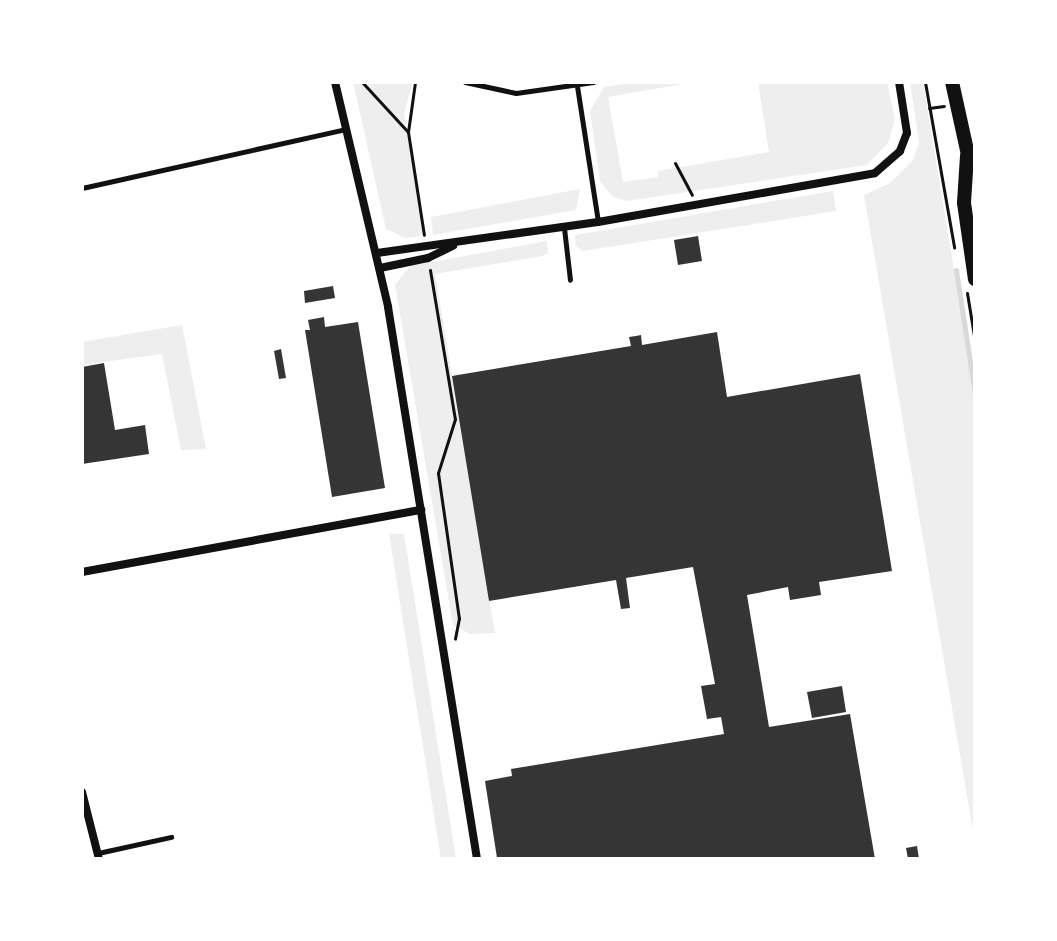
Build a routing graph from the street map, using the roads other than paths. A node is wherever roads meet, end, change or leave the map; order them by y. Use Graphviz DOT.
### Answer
graph roads {
  1 [pos="335,82"];
  2 [pos="465,82"];
  3 [pos="593,82"];
  4 [pos="899,82"];
  5 [pos="952,82"];
  6 [pos="577,86"];
  7 [pos="347,128"];
  8 [pos="972,155"];
  9 [pos="975,179"];
  10 [pos="82,188"];
  11 [pos="598,222"];
  12 [pos="564,228"];
  13 [pos="458,244"];
  14 [pos="377,253"];
  15 [pos="380,268"];
  16 [pos="975,279"];
  17 [pos="570,280"];
  18 [pos="421,510"];
  19 [pos="82,572"];
  20 [pos="82,792"];
  21 [pos="171,837"];
  22 [pos="98,856"];
  23 [pos="477,859"];
  1 -- 7 [label="street"];
  2 -- 6 [label="lane"];
  3 -- 6 [label="lane"];
  4 -- 11 [label="street"];
  5 -- 8 [label="main road"];
  6 -- 11 [label="lane"];
  7 -- 10 [label="lane"];
  7 -- 14 [label="street"];
  8 -- 9 [label="main road"];
  8 -- 16 [label="main road"];
  11 -- 12 [label="street"];
  12 -- 13 [label="street"];
  12 -- 17 [label="lane"];
  13 -- 14 [label="street"];
  13 -- 15 [label="street"];
  14 -- 15 [label="street"];
  15 -- 18 [label="street"];
  18 -- 19 [label="street"];
  18 -- 23 [label="street"];
  20 -- 22 [label="street"];
  21 -- 22 [label="lane"];
}
